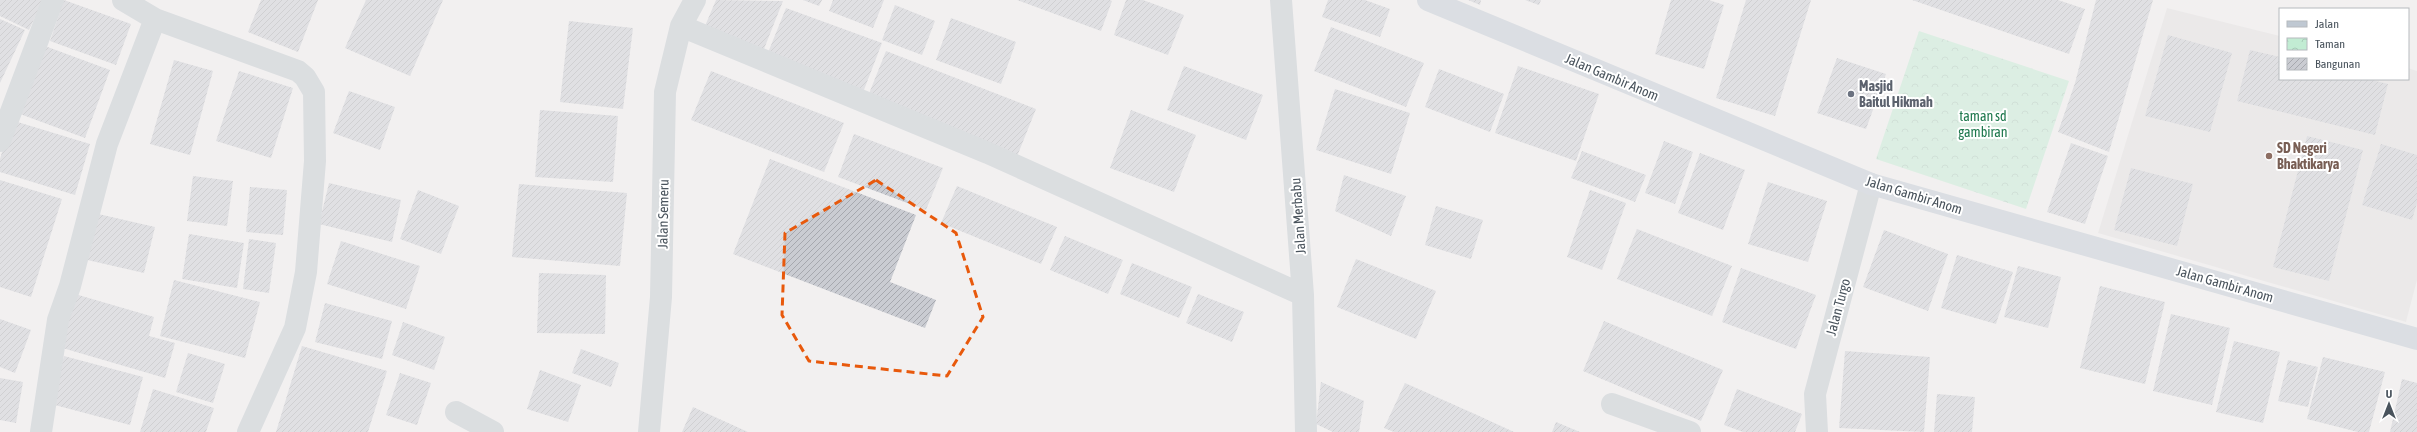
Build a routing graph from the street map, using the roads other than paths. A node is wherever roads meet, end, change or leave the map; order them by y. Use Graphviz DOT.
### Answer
graph roads {
  1 [pos="53,0"];
  2 [pos="123,0"];
  3 [pos="695,0"];
  4 [pos="1281,0"];
  5 [pos="1428,0"];
  6 [pos="155,20"];
  7 [pos="681,26"];
  8 [pos="0,141"];
  9 [pos="1871,184"];
  10 [pos="1303,295"];
  11 [pos="2417,339"];
  12 [pos="1612,404"];
  13 [pos="456,412"];
  14 [pos="41,432"];
  15 [pos="248,432"];
  16 [pos="493,432"];
  17 [pos="649,432"];
  18 [pos="1306,432"];
  19 [pos="1690,432"];
  20 [pos="1817,432"];
  1 -- 8 [label="street"];
  2 -- 6 [label="street"];
  3 -- 7 [label="street, Jalan Semeru"];
  4 -- 10 [label="street, Jalan Merbabu"];
  5 -- 9 [label="street, Jalan Gambir Anom"];
  6 -- 14 [label="street"];
  6 -- 15 [label="street"];
  7 -- 10 [label="street"];
  7 -- 17 [label="street, Jalan Semeru"];
  9 -- 11 [label="street, Jalan Gambir Anom"];
  9 -- 20 [label="street, Jalan Turgo"];
  10 -- 18 [label="street, Jalan Merbabu"];
  12 -- 19 [label="street"];
  13 -- 16 [label="street"];
}
